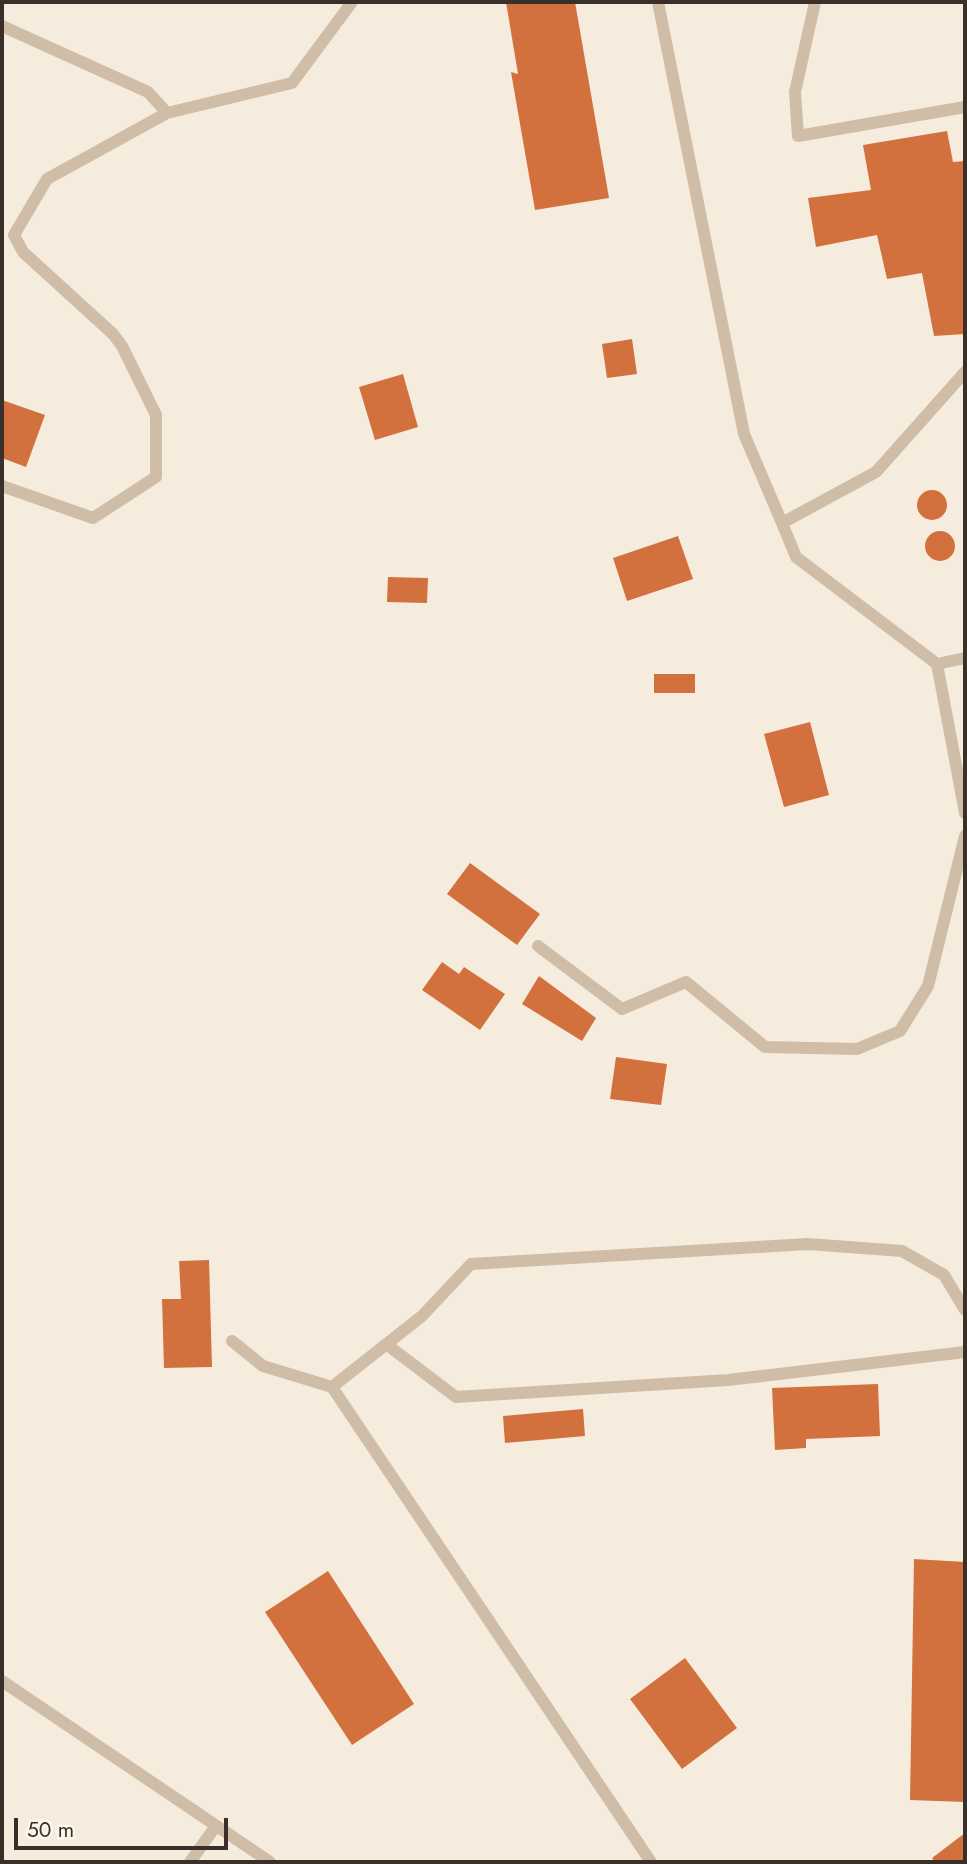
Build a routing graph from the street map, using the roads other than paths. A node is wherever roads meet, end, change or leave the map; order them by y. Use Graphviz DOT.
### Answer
graph roads {
  1 [pos="352,2"];
  2 [pos="658,2"];
  3 [pos="815,2"];
  4 [pos="2,26"];
  5 [pos="965,107"];
  6 [pos="167,113"];
  7 [pos="965,372"];
  8 [pos="2,486"];
  9 [pos="782,523"];
  10 [pos="965,658"];
  11 [pos="937,664"];
  12 [pos="965,813"];
  13 [pos="965,836"];
  14 [pos="538,946"];
  15 [pos="965,1310"];
  16 [pos="232,1341"];
  17 [pos="386,1345"];
  18 [pos="965,1352"];
  19 [pos="332,1387"];
  20 [pos="2,1681"];
  21 [pos="216,1826"];
  22 [pos="190,1862"];
  23 [pos="270,1862"];
  24 [pos="651,1862"];
  1 -- 6 [label="lane"];
  2 -- 9 [label="lane"];
  3 -- 5 [label="lane"];
  4 -- 6 [label="lane"];
  6 -- 8 [label="lane"];
  7 -- 9 [label="lane"];
  9 -- 11 [label="lane"];
  10 -- 11 [label="lane"];
  11 -- 12 [label="lane"];
  13 -- 14 [label="lane"];
  15 -- 17 [label="lane"];
  16 -- 19 [label="lane"];
  17 -- 18 [label="lane"];
  17 -- 19 [label="lane"];
  19 -- 24 [label="lane"];
  20 -- 21 [label="lane"];
  21 -- 22 [label="lane"];
  21 -- 23 [label="lane"];
}
